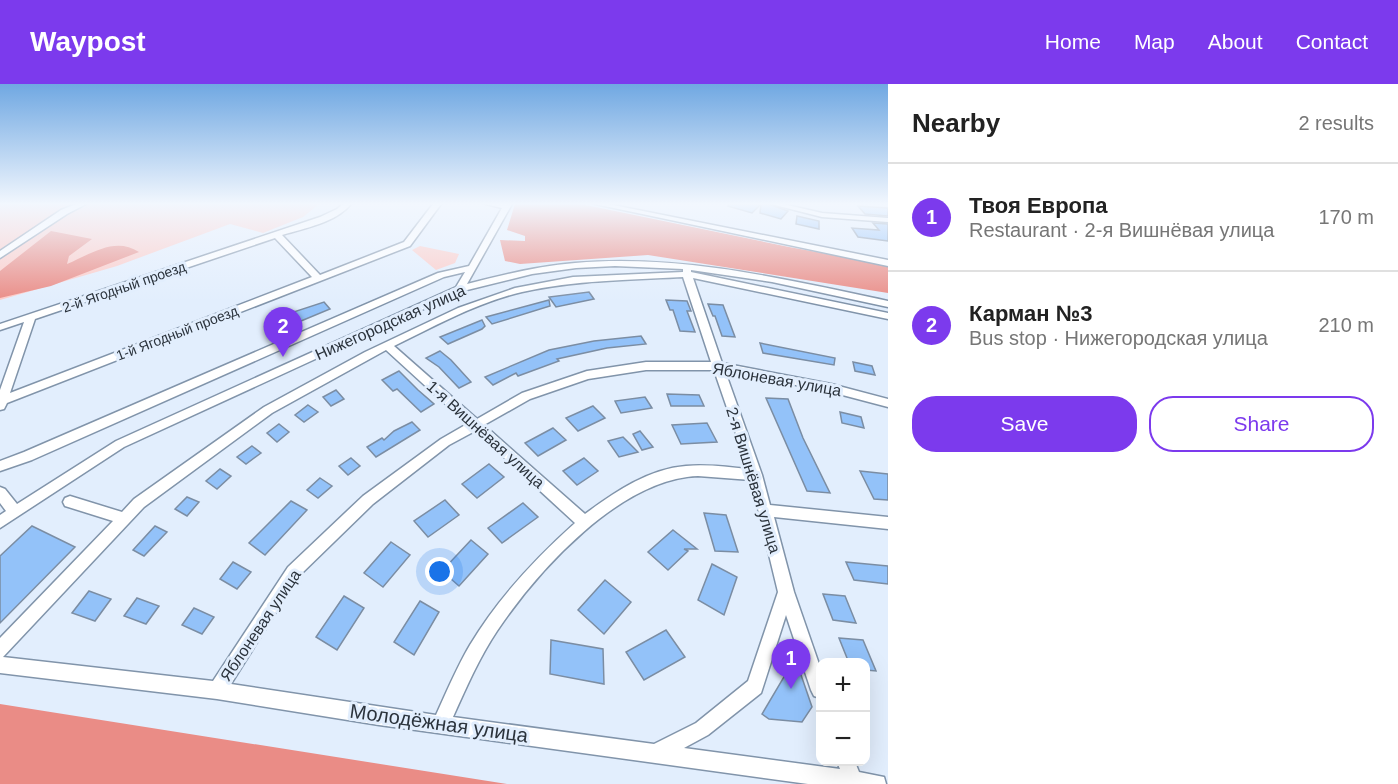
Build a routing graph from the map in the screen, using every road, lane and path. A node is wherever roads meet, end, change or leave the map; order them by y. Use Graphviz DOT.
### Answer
graph roads {
  1 [pos="27,237"];
  2 [pos="272,237"];
  3 [pos="279,237"];
  4 [pos="412,237"];
  5 [pos="489,237"];
  6 [pos="759,237"];
  7 [pos="0,255"];
  8 [pos="888,263"];
  9 [pos="472,268"];
  10 [pos="687,270"];
  11 [pos="319,279"];
  12 [pos="460,289"];
  13 [pos="888,304"];
  14 [pos="888,316"];
  15 [pos="30,319"];
  16 [pos="0,327"];
  17 [pos="387,345"];
  18 [pos="719,366"];
  19 [pos="1,403"];
  20 [pos="888,403"];
  21 [pos="477,426"];
  22 [pos="0,466"];
  23 [pos="756,475"];
  24 [pos="0,493"];
  25 [pos="70,502"];
  26 [pos="14,510"];
  27 [pos="766,510"];
  28 [pos="124,519"];
  29 [pos="0,522"];
  30 [pos="585,523"];
  31 [pos="888,524"];
  32 [pos="786,592"];
  33 [pos="0,650"];
  34 [pos="0,665"];
  35 [pos="816,678"];
  36 [pos="217,690"];
  37 [pos="441,723"];
  38 [pos="654,754"];
  39 [pos="848,766"];
  40 [pos="853,780"];
  41 [pos="877,784"];
  1 -- 7 [label="street"];
  2 -- 15 [label="street, 2-й Ягодный проезд"];
  3 -- 11 [label="street"];
  4 -- 11 [label="street, 1-й Ягодный проезд"];
  5 -- 9 [label="street"];
  6 -- 8 [label="street"];
  9 -- 12 [label="street"];
  9 -- 22 [label="street"];
  10 -- 12 [label="street, Нижегородская улица"];
  10 -- 13 [label="street, Нижегородская улица"];
  10 -- 14 [label="street"];
  10 -- 17 [label="street"];
  10 -- 18 [label="street, 2-я Вишнёвая улица"];
  11 -- 19 [label="street, 1-й Ягодный проезд"];
  12 -- 26 [label="street, Нижегородская улица"];
  15 -- 16 [label="street, 2-й Ягодный проезд"];
  15 -- 19 [label="street"];
  17 -- 21 [label="street, 1-я Вишнёвая улица"];
  17 -- 28 [label="street"];
  18 -- 20 [label="street, Яблоневая улица"];
  18 -- 21 [label="street, Яблоневая улица"];
  18 -- 23 [label="street, 2-я Вишнёвая улица"];
  21 -- 30 [label="street, 1-я Вишнёвая улица"];
  21 -- 36 [label="street, Яблоневая улица"];
  23 -- 27 [label="street, 2-я Вишнёвая улица"];
  23 -- 30 [label="street"];
  24 -- 26 [label="street"];
  25 -- 28 [label="street"];
  26 -- 29 [label="street, Нижегородская улица"];
  27 -- 31 [label="street"];
  27 -- 32 [label="street, 2-я Вишнёвая улица"];
  28 -- 33 [label="street"];
  30 -- 37 [label="street"];
  32 -- 35 [label="street, 2-я Вишнёвая улица"];
  32 -- 38 [label="street"];
  34 -- 36 [label="street, Молодёжная улица"];
  36 -- 37 [label="street, Молодёжная улица"];
  37 -- 38 [label="street, Молодёжная улица"];
  38 -- 40 [label="street, Молодёжная улица"];
  39 -- 40 [label="street"];
  40 -- 41 [label="street, Молодёжная улица"];
}
